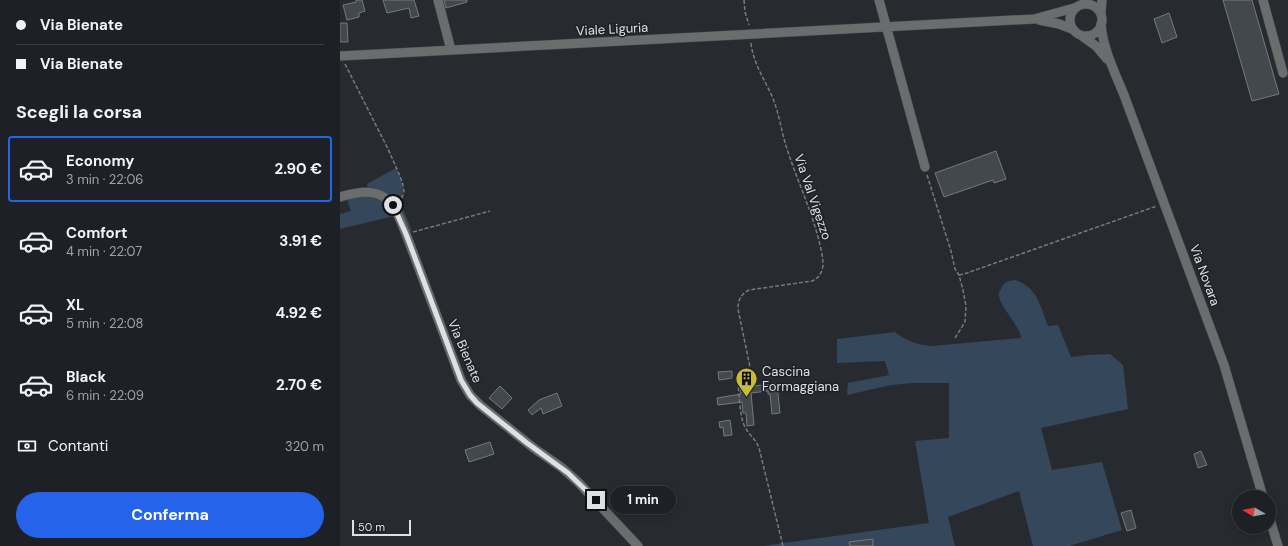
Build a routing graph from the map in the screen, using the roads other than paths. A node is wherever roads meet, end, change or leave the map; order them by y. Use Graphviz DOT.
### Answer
graph roads {
  1 [pos="438,0"];
  2 [pos="879,0"];
  3 [pos="1102,0"];
  4 [pos="1263,0"];
  5 [pos="1079,4"];
  6 [pos="1100,13"];
  7 [pos="1034,19"];
  8 [pos="1102,24"];
  9 [pos="886,27"];
  10 [pos="1072,29"];
  11 [pos="1081,36"];
  12 [pos="451,50"];
  13 [pos="340,56"];
  14 [pos="1112,65"];
  15 [pos="1283,73"];
  16 [pos="925,167"];
  17 [pos="340,197"];
  18 [pos="1261,490"];
  19 [pos="1274,534"];
  20 [pos="638,546"];
  21 [pos="1278,546"];
  1 -- 12 [label="street"];
  2 -- 9 [label="street"];
  3 -- 6 [label="street"];
  4 -- 15 [label="street"];
  5 -- 6 [label="street"];
  5 -- 7 [label="street, Viale Liguria"];
  5 -- 10 [label="street"];
  6 -- 8 [label="street"];
  7 -- 9 [label="street, Viale Liguria"];
  7 -- 10 [label="street, Viale Liguria"];
  8 -- 11 [label="street"];
  8 -- 14 [label="street, Via Novara"];
  9 -- 12 [label="street, Viale Liguria"];
  9 -- 16 [label="street"];
  10 -- 11 [label="street"];
  11 -- 14 [label="street, Via Novara"];
  12 -- 13 [label="street, Viale Liguria"];
  14 -- 18 [label="street, Via Novara"];
  17 -- 20 [label="street, Via Bienate"];
  19 -- 21 [label="street"];
}
